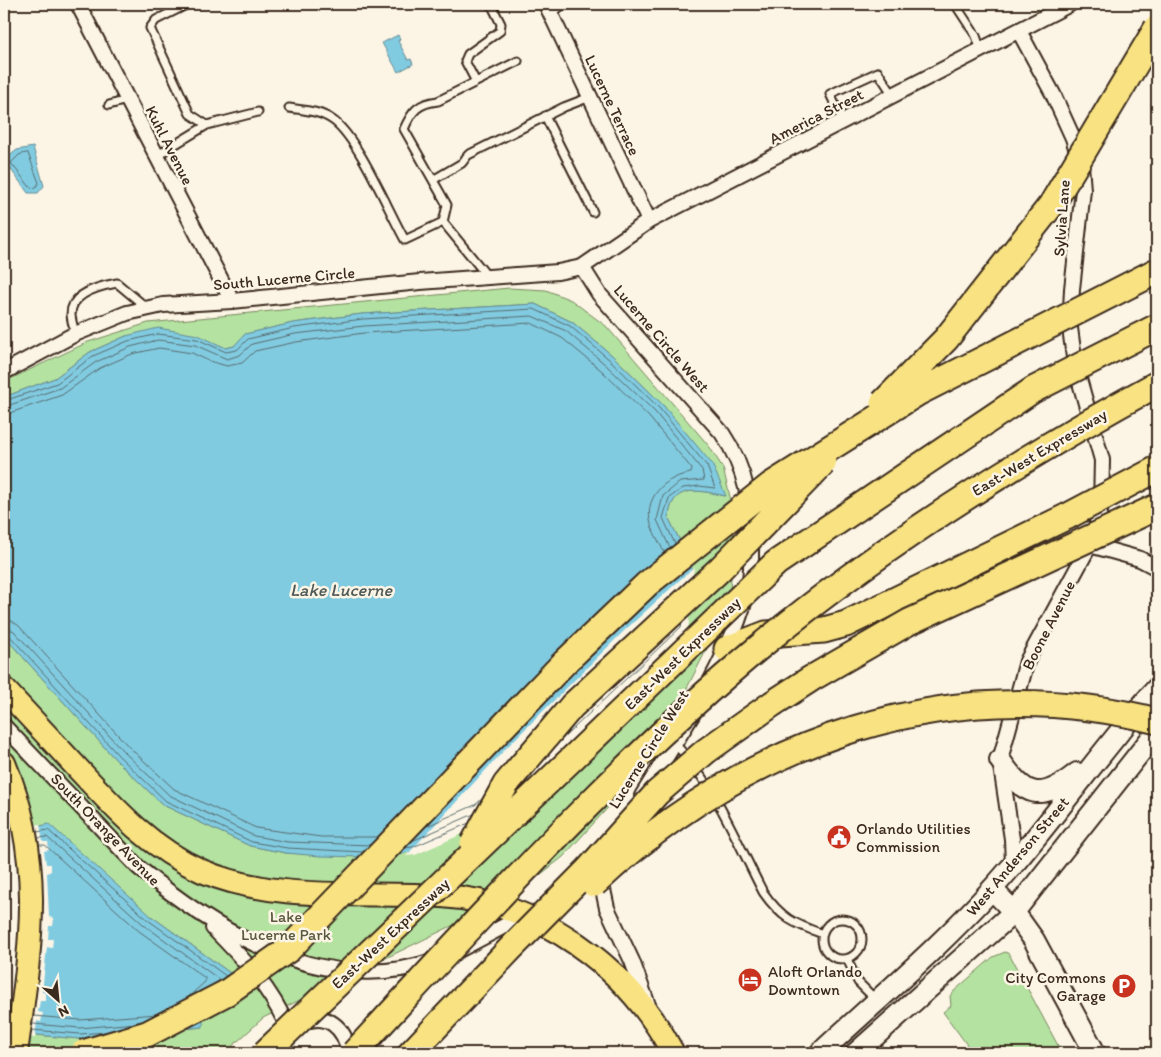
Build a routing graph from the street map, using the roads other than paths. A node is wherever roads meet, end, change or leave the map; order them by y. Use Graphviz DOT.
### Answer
graph roads {
  1 [pos="78,4"];
  2 [pos="188,4"];
  3 [pos="490,4"];
  4 [pos="567,4"];
  5 [pos="956,4"];
  6 [pos="1070,4"];
  7 [pos="548,8"];
  8 [pos="1157,28"];
  9 [pos="1019,31"];
  10 [pos="981,50"];
  11 [pos="518,61"];
  12 [pos="476,82"];
  13 [pos="590,96"];
  14 [pos="893,96"];
  15 [pos="128,100"];
  16 [pos="109,105"];
  17 [pos="290,108"];
  18 [pos="258,112"];
  19 [pos="545,116"];
  20 [pos="843,121"];
  21 [pos="207,125"];
  22 [pos="156,156"];
  23 [pos="433,180"];
  24 [pos="593,212"];
  25 [pos="649,221"];
  26 [pos="442,222"];
  27 [pos="582,266"];
  28 [pos="1157,271"];
  29 [pos="488,278"];
  30 [pos="232,301"];
  31 [pos="148,308"];
  32 [pos="1157,327"];
  33 [pos="75,334"];
  34 [pos="4,372"];
  35 [pos="1157,384"];
  36 [pos="1083,389"];
  37 [pos="1157,469"];
  38 [pos="1157,507"];
  39 [pos="1090,545"];
  40 [pos="1157,568"];
  41 [pos="727,649"];
  42 [pos="1157,688"];
  43 [pos="4,689"];
  44 [pos="1157,722"];
  45 [pos="4,726"];
  46 [pos="1157,730"];
  47 [pos="676,744"];
  48 [pos="1100,755"];
  49 [pos="1000,760"];
  50 [pos="4,763"];
  51 [pos="606,844"];
  52 [pos="460,866"];
  53 [pos="1013,866"];
  54 [pos="992,889"];
  55 [pos="197,912"];
  56 [pos="1014,912"];
  57 [pos="524,915"];
  58 [pos="822,934"];
  59 [pos="513,946"];
  60 [pos="847,959"];
  61 [pos="876,1000"];
  62 [pos="655,1024"];
  63 [pos="290,1031"];
  64 [pos="17,1046"];
  65 [pos="83,1053"];
  66 [pos="265,1053"];
  67 [pos="276,1053"];
  68 [pos="349,1053"];
  69 [pos="354,1053"];
  70 [pos="410,1053"];
  71 [pos="673,1053"];
  72 [pos="820,1053"];
  73 [pos="856,1053"];
  74 [pos="1095,1053"];
  1 -- 15 [label="street, Kuhl Avenue"];
  2 -- 21 [label="lane"];
  3 -- 12 [label="lane"];
  4 -- 7 [label="lane"];
  5 -- 10 [label="lane"];
  6 -- 9 [label="street, America Street"];
  7 -- 13 [label="street, Lucerne Terrace"];
  8 -- 52 [label="highway, bridge"];
  9 -- 10 [label="street, America Street"];
  9 -- 36 [label="street, Sylvia Lane"];
  10 -- 14 [label="street, America Street"];
  11 -- 12 [label="lane"];
  12 -- 23 [label="lane"];
  13 -- 19 [label="lane"];
  13 -- 25 [label="street, Lucerne Terrace"];
  14 -- 20 [label="street, America Street"];
  14 -- 20 [label="lane"];
  15 -- 16 [label="lane"];
  15 -- 22 [label="street, Kuhl Avenue"];
  17 -- 26 [label="lane"];
  18 -- 21 [label="lane"];
  19 -- 23 [label="lane"];
  19 -- 24 [label="lane"];
  20 -- 25 [label="street, America Street"];
  21 -- 22 [label="lane"];
  22 -- 30 [label="street, Kuhl Avenue"];
  23 -- 26 [label="lane"];
  25 -- 27 [label="street, America Street"];
  26 -- 29 [label="lane"];
  27 -- 29 [label="street, South Lucerne Circle"];
  27 -- 41 [label="street, Lucerne Circle West"];
  28 -- 65 [label="highway, bridge"];
  29 -- 30 [label="street, South Lucerne Circle"];
  30 -- 31 [label="street, South Lucerne Circle"];
  31 -- 33 [label="street, South Lucerne Circle"];
  31 -- 33 [label="lane"];
  32 -- 52 [label="highway, East-West Expressway, bridge"];
  33 -- 34 [label="street, South Lucerne Circle"];
  35 -- 69 [label="highway, East-West Expressway, bridge"];
  36 -- 39 [label="street, Boone Avenue"];
  37 -- 41 [label="highway, bridge"];
  38 -- 59 [label="highway, bridge"];
  39 -- 40 [label="street"];
  39 -- 49 [label="street, Boone Avenue"];
  41 -- 47 [label="street, Lucerne Circle West"];
  42 -- 48 [label="main road, West Anderson Street"];
  43 -- 57 [label="main road, South Orange Avenue"];
  44 -- 59 [label="highway, bridge"];
  45 -- 55 [label="street, South Orange Avenue"];
  46 -- 56 [label="main road, West Anderson Street"];
  47 -- 51 [label="street, Lucerne Circle West"];
  47 -- 58 [label="lane"];
  48 -- 49 [label="main road"];
  48 -- 53 [label="main road, West Anderson Street"];
  49 -- 53 [label="street, Boone Avenue"];
  50 -- 64 [label="main road"];
  51 -- 57 [label="street, Lucerne Circle West"];
  51 -- 62 [label="street"];
  52 -- 66 [label="highway, East-West Expressway, bridge"];
  53 -- 54 [label="main road, West Anderson Street"];
  54 -- 56 [label="main road"];
  54 -- 61 [label="main road, West Anderson Street"];
  55 -- 57 [label="street, South Orange Avenue"];
  55 -- 63 [label="street"];
  56 -- 73 [label="main road, West Anderson Street"];
  56 -- 74 [label="main road"];
  57 -- 62 [label="main road, South Orange Avenue"];
  58 -- 60 [label="lane"];
  58 -- 60 [label="lane"];
  59 -- 70 [label="highway"];
  60 -- 61 [label="lane"];
  61 -- 72 [label="main road, West Anderson Street"];
  62 -- 71 [label="main road, South Orange Avenue"];
  63 -- 67 [label="street"];
  63 -- 68 [label="street"];
}
